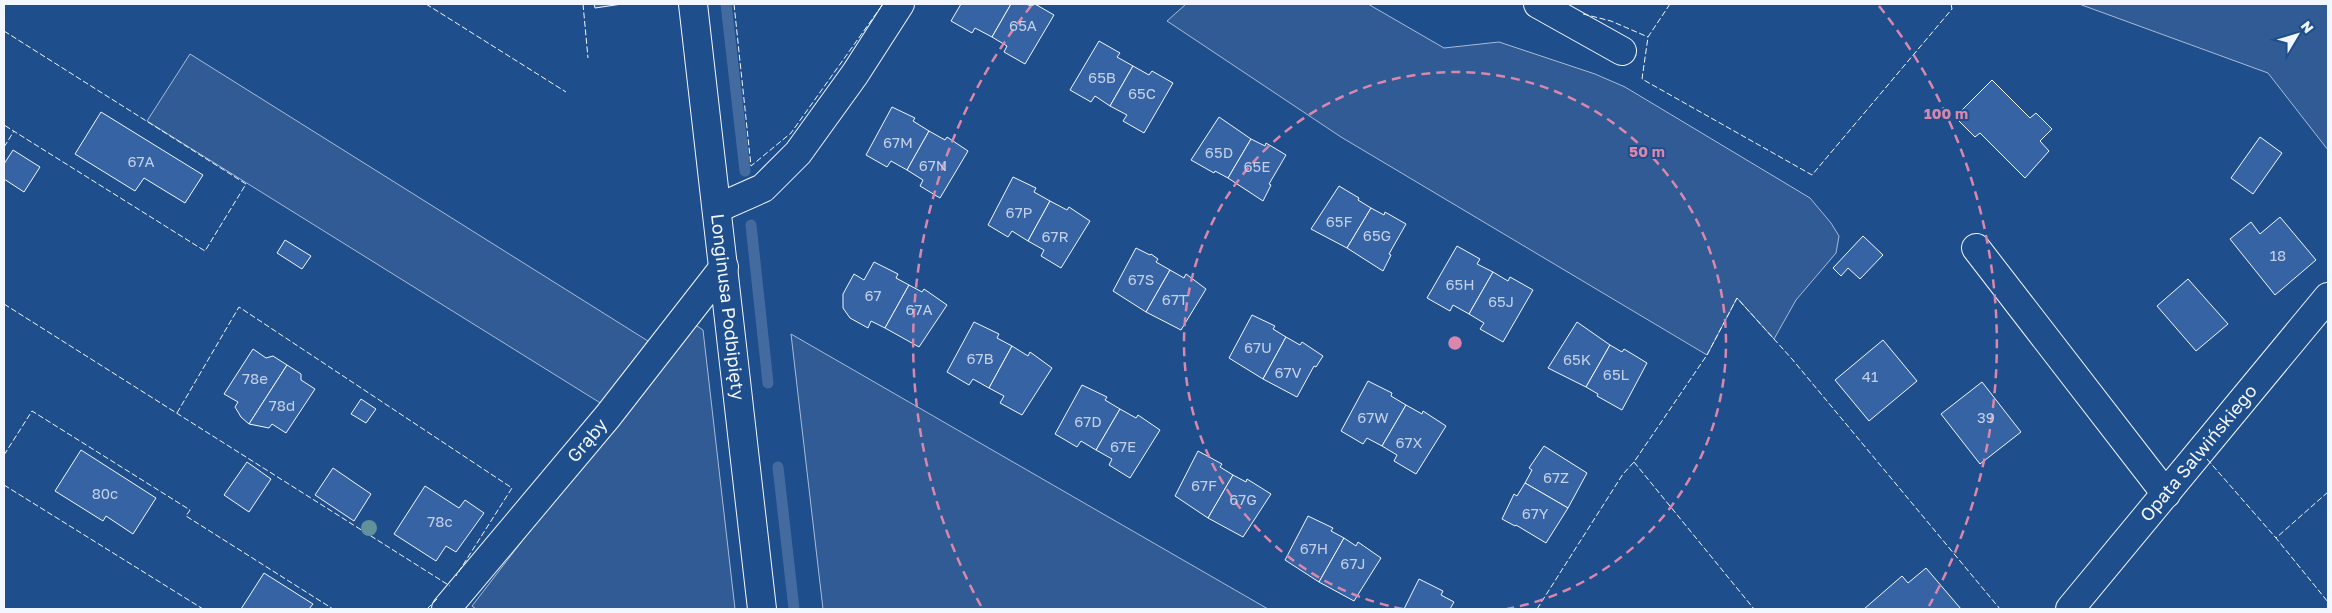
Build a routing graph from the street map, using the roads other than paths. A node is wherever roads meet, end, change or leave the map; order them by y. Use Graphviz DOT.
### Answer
graph roads {
  1 [pos="693,4"];
  2 [pos="900,4"];
  3 [pos="1538,4"];
  4 [pos="1622,51"];
  5 [pos="718,208"];
  6 [pos="1976,248"];
  7 [pos="724,266"];
  8 [pos="2328,297"];
  9 [pos="2166,494"];
  10 [pos="446,609"];
  11 [pos="762,609"];
  12 [pos="2070,609"];
  1 -- 5 [label="street, Longinusa Podbipięty"];
  2 -- 5 [label="street"];
  3 -- 4 [label="street"];
  5 -- 7 [label="street, Longinusa Podbipięty"];
  6 -- 9 [label="street"];
  7 -- 10 [label="street, Grąby"];
  7 -- 11 [label="street, Longinusa Podbipięty"];
  8 -- 9 [label="street, Opata Salwińskiego"];
  9 -- 12 [label="street, Opata Salwińskiego"];
}
